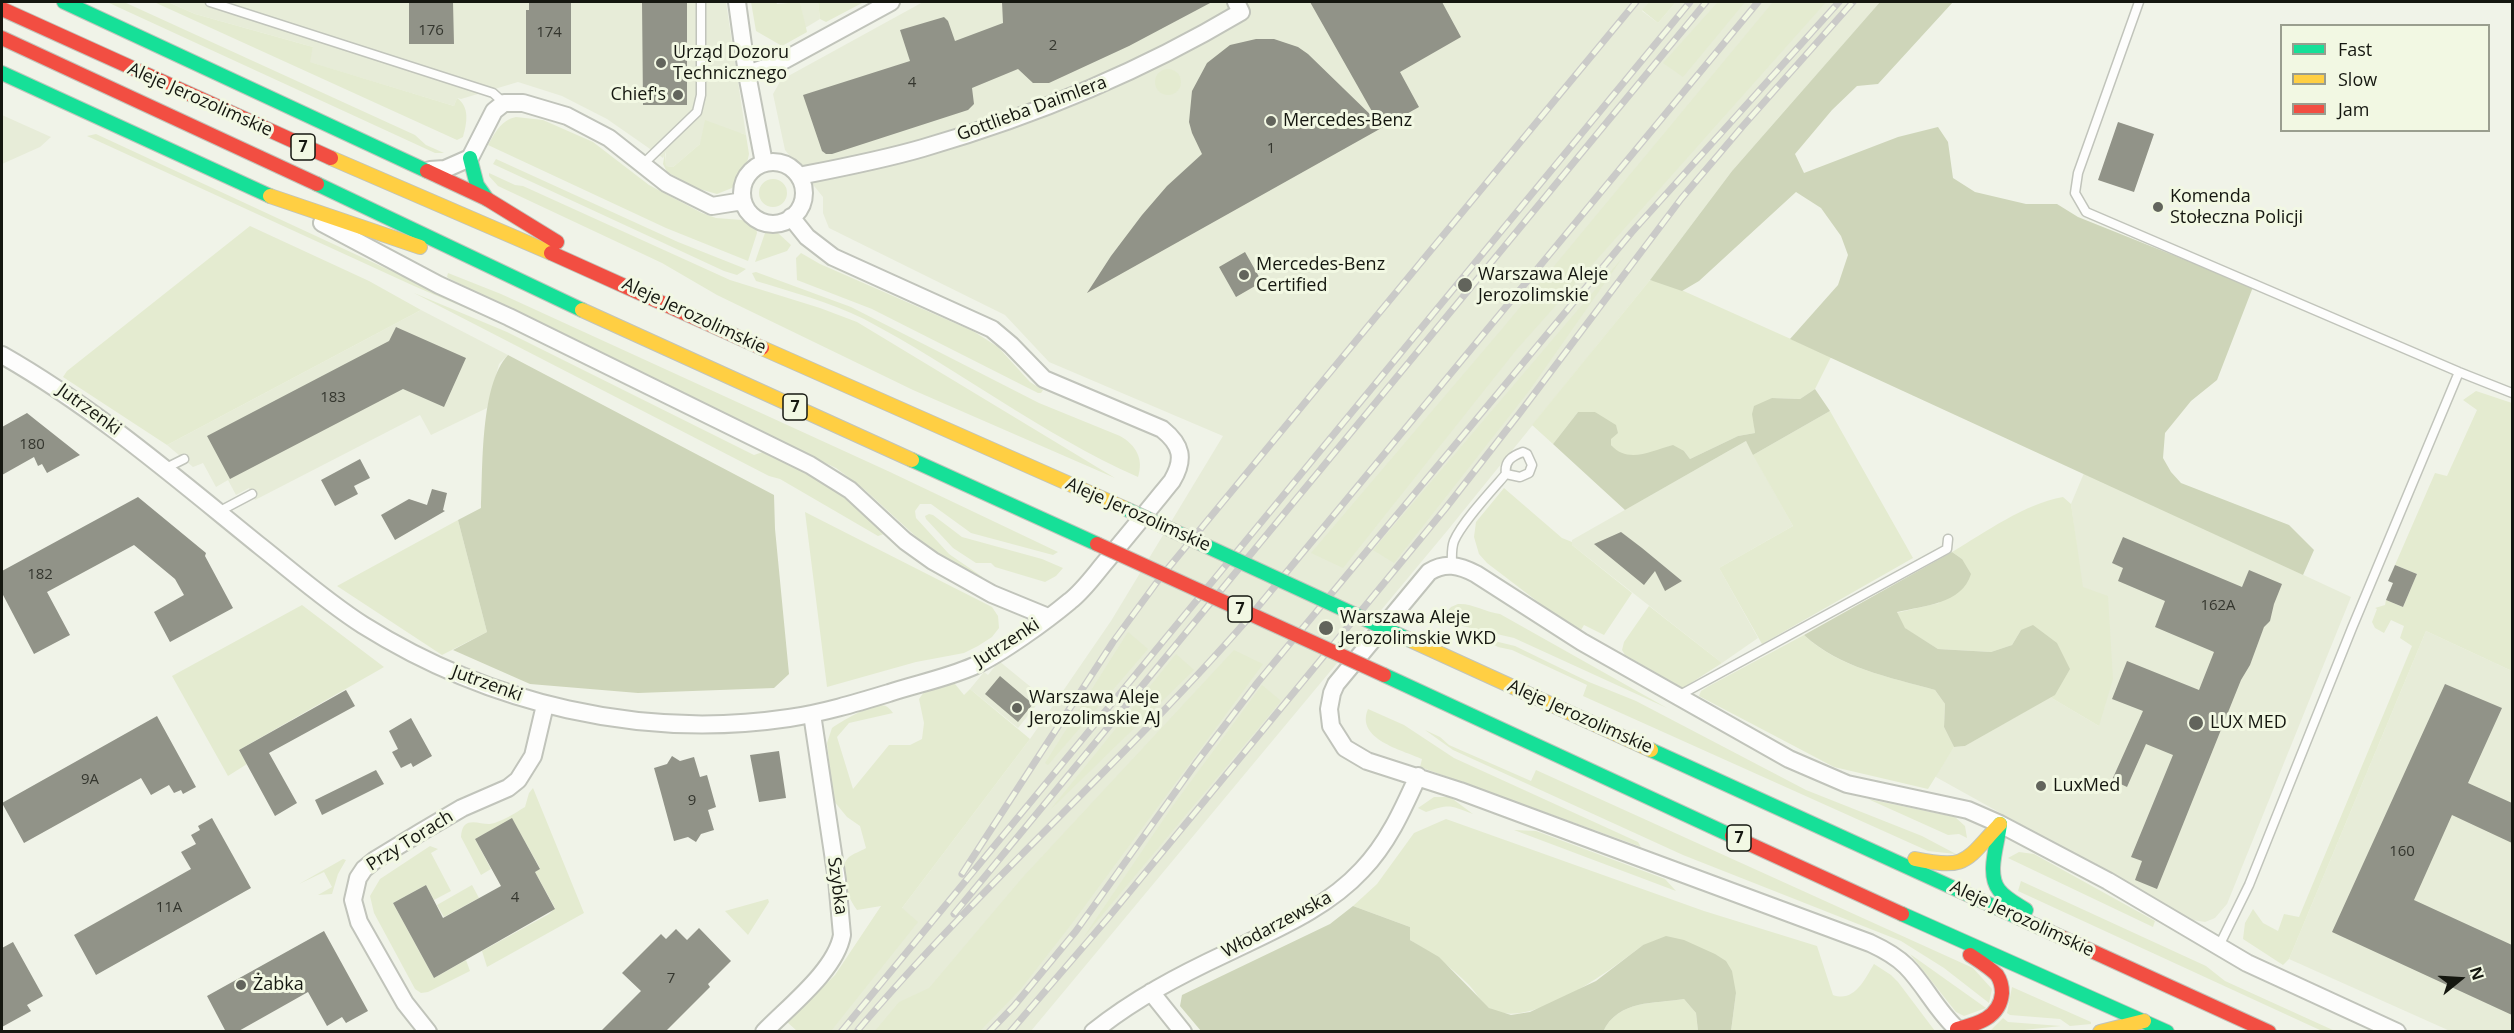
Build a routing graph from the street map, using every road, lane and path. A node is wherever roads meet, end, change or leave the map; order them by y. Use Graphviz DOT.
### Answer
graph roads {
  1 [pos="64,2"];
  2 [pos="210,2"];
  3 [pos="701,2"];
  4 [pos="737,2"];
  5 [pos="891,2"];
  6 [pos="1236,2"];
  7 [pos="2139,2"];
  8 [pos="2,9"];
  9 [pos="4,39"];
  10 [pos="2,73"];
  11 [pos="747,74"];
  12 [pos="504,103"];
  13 [pos="470,158"];
  14 [pos="764,163"];
  15 [pos="642,165"];
  16 [pos="427,171"];
  17 [pos="799,176"];
  18 [pos="270,196"];
  19 [pos="487,199"];
  20 [pos="743,201"];
  21 [pos="791,217"];
  22 [pos="495,270"];
  23 [pos="593,270"];
  24 [pos="2,355"];
  25 [pos="2459,372"];
  26 [pos="2512,393"];
  27 [pos="184,459"];
  28 [pos="164,469"];
  29 [pos="1506,474"];
  30 [pos="252,494"];
  31 [pos="218,512"];
  32 [pos="1948,540"];
  33 [pos="1452,565"];
  34 [pos="1048,617"];
  35 [pos="1677,696"];
  36 [pos="545,705"];
  37 [pos="812,714"];
  38 [pos="1418,776"];
  39 [pos="2000,824"];
  40 [pos="1877,852"];
  41 [pos="1931,927"];
  42 [pos="2070,942"];
  43 [pos="2219,946"];
  44 [pos="1151,992"];
  45 [pos="2144,1021"];
  46 [pos="1959,1030"];
  47 [pos="428,1032"];
  48 [pos="764,1032"];
  49 [pos="1093,1032"];
  50 [pos="1183,1032"];
  51 [pos="2100,1032"];
  52 [pos="2167,1032"];
  53 [pos="2269,1032"];
  54 [pos="2397,1032"];
  1 -- 16 [label="main road"];
  2 -- 12 [label="lane"];
  3 -- 15 [label="lane"];
  4 -- 11 [label="street"];
  5 -- 11 [label="street"];
  6 -- 17 [label="street, Gottlieba Daimlera"];
  7 -- 25 [label="lane"];
  8 -- 23 [label="main road, Aleje Jerozolimskie / 7"];
  9 -- 22 [label="main road, Aleje Jerozolimskie / 7"];
  10 -- 18 [label="main road"];
  11 -- 14 [label="street"];
  12 -- 13 [label="street"];
  12 -- 15 [label="street"];
  13 -- 16 [label="street"];
  13 -- 19 [label="main road"];
  14 -- 17 [label="street"];
  14 -- 20 [label="street"];
  15 -- 20 [label="street"];
  16 -- 19 [label="main road"];
  17 -- 21 [label="street"];
  18 -- 22 [label="main road"];
  18 -- 34 [label="street"];
  19 -- 23 [label="main road"];
  20 -- 21 [label="street"];
  21 -- 34 [label="street, Jutrzenki"];
  22 -- 41 [label="main road, Aleje Jerozolimskie / 7, bridge"];
  23 -- 40 [label="main road, Aleje Jerozolimskie / 7, bridge"];
  24 -- 28 [label="street, Jutrzenki"];
  25 -- 26 [label="lane"];
  25 -- 43 [label="lane"];
  27 -- 28 [label="lane"];
  28 -- 31 [label="street, Jutrzenki"];
  29 -- 33 [label="lane"];
  30 -- 31 [label="lane"];
  31 -- 36 [label="street, Jutrzenki"];
  32 -- 35 [label="lane"];
  33 -- 35 [label="street"];
  33 -- 38 [label="street"];
  34 -- 37 [label="street, Jutrzenki"];
  35 -- 39 [label="street"];
  36 -- 37 [label="street, Jutrzenki"];
  36 -- 47 [label="street, Przy Torach"];
  37 -- 48 [label="street, Szybka"];
  38 -- 44 [label="street, Włodarzewska"];
  38 -- 46 [label="street"];
  39 -- 40 [label="main road"];
  39 -- 42 [label="main road"];
  39 -- 43 [label="street"];
  40 -- 42 [label="main road, Aleje Jerozolimskie / 7"];
  41 -- 45 [label="main road, Aleje Jerozolimskie / 7"];
  41 -- 46 [label="main road"];
  42 -- 53 [label="main road, Aleje Jerozolimskie / 7"];
  43 -- 54 [label="street"];
  44 -- 49 [label="street, Włodarzewska"];
  44 -- 50 [label="street"];
  45 -- 51 [label="main road"];
  45 -- 52 [label="main road, Aleje Jerozolimskie / 7"];
}
